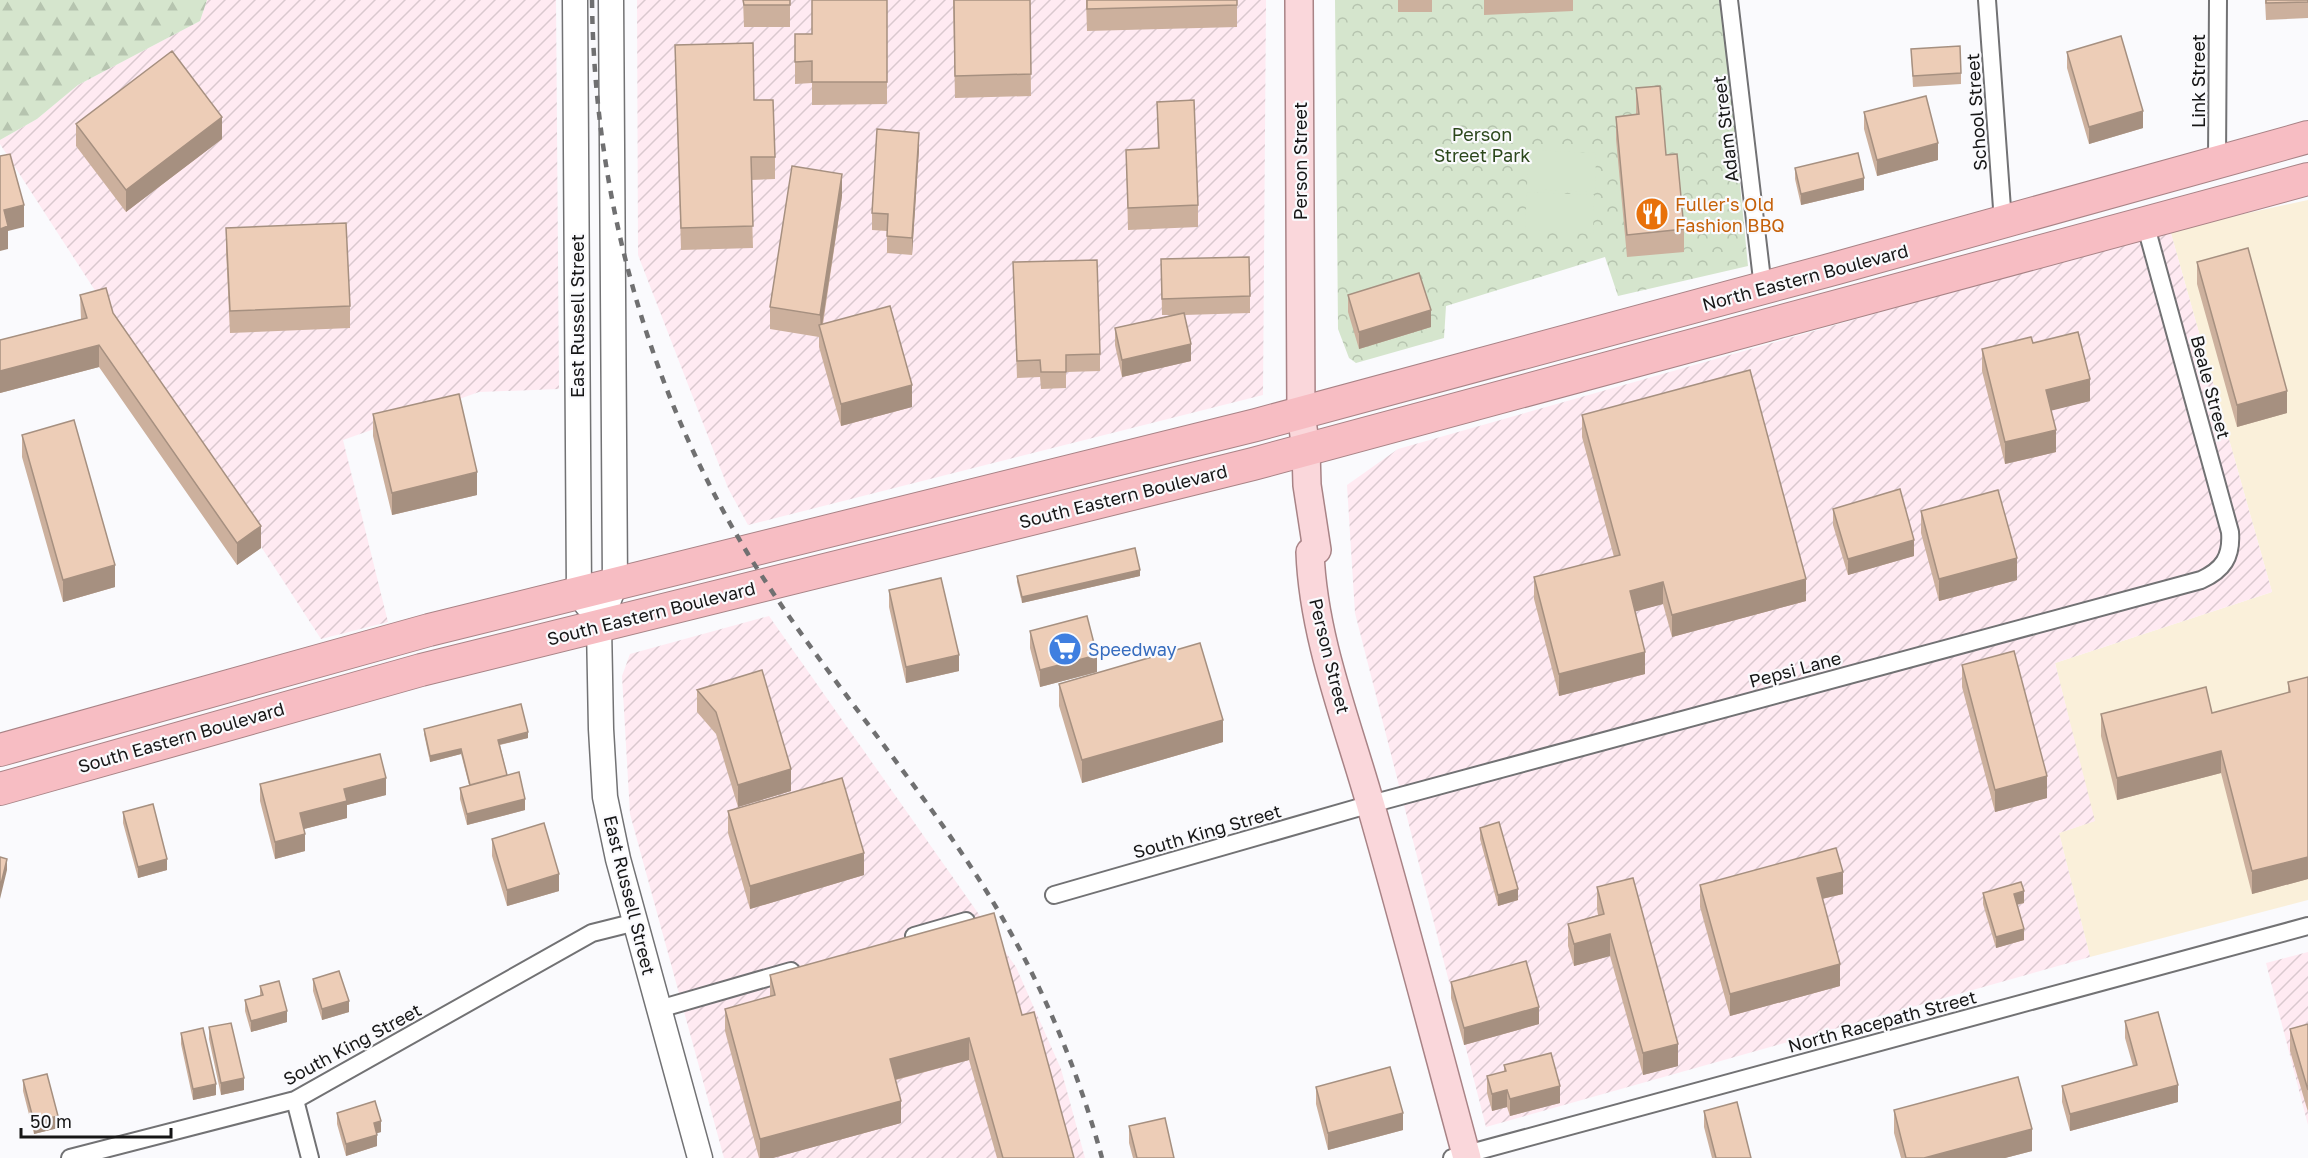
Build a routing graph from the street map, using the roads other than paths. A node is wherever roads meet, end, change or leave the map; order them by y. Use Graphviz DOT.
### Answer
graph roads {
  1 [pos="575,0"];
  2 [pos="611,0"];
  3 [pos="1299,0"];
  4 [pos="1729,0"];
  5 [pos="1987,0"];
  6 [pos="2218,0"];
  7 [pos="2308,137"];
  8 [pos="2308,146"];
  9 [pos="2217,162"];
  10 [pos="2308,179"];
  11 [pos="2003,222"];
  12 [pos="2145,223"];
  13 [pos="1763,288"];
  14 [pos="1301,413"];
  15 [pos="1306,450"];
  16 [pos="2225,562"];
  17 [pos="615,584"];
  18 [pos="579,592"];
  19 [pos="599,626"];
  20 [pos="0,750"];
  21 [pos="0,789"];
  22 [pos="1371,804"];
  23 [pos="1054,895"];
  24 [pos="966,921"];
  25 [pos="636,922"];
  26 [pos="2308,926"];
  27 [pos="901,939"];
  28 [pos="810,965"];
  29 [pos="659,1009"];
  30 [pos="295,1100"];
  31 [pos="1462,1157"];
  32 [pos="70,1158"];
  33 [pos="310,1158"];
  34 [pos="700,1158"];
  1 -- 18 [label="main road, East Russell Street"];
  2 -- 17 [label="main road, East Russell Street"];
  3 -- 14 [label="main road, Person Street"];
  4 -- 13 [label="street, Adam Street"];
  5 -- 11 [label="street, School Street"];
  6 -- 9 [label="street, Link Street"];
  7 -- 9 [label="highway, North Eastern Boulevard"];
  8 -- 12 [label="highway"];
  9 -- 11 [label="highway, North Eastern Boulevard"];
  10 -- 12 [label="highway, North Eastern Boulevard"];
  11 -- 13 [label="highway, North Eastern Boulevard"];
  12 -- 15 [label="highway, North Eastern Boulevard"];
  12 -- 16 [label="street, Beale Street"];
  13 -- 14 [label="highway, North Eastern Boulevard"];
  14 -- 15 [label="main road, Person Street"];
  14 -- 17 [label="highway, South Eastern Boulevard"];
  15 -- 19 [label="highway, South Eastern Boulevard"];
  15 -- 22 [label="main road, Person Street"];
  16 -- 22 [label="street, Pepsi Lane"];
  17 -- 18 [label="highway, South Eastern Boulevard"];
  17 -- 19 [label="main road, East Russell Street"];
  18 -- 19 [label="main road, East Russell Street"];
  18 -- 20 [label="highway, South Eastern Boulevard"];
  19 -- 21 [label="highway, South Eastern Boulevard"];
  19 -- 25 [label="main road, East Russell Street"];
  22 -- 23 [label="street, South King Street"];
  22 -- 31 [label="main road, Person Street"];
  24 -- 27 [label="street"];
  25 -- 29 [label="main road, East Russell Street"];
  25 -- 30 [label="street, South King Street"];
  26 -- 31 [label="street, North Racepath Street"];
  28 -- 29 [label="street"];
  29 -- 34 [label="main road, East Russell Street"];
  30 -- 32 [label="street, South King Street"];
  30 -- 33 [label="street"];
}
